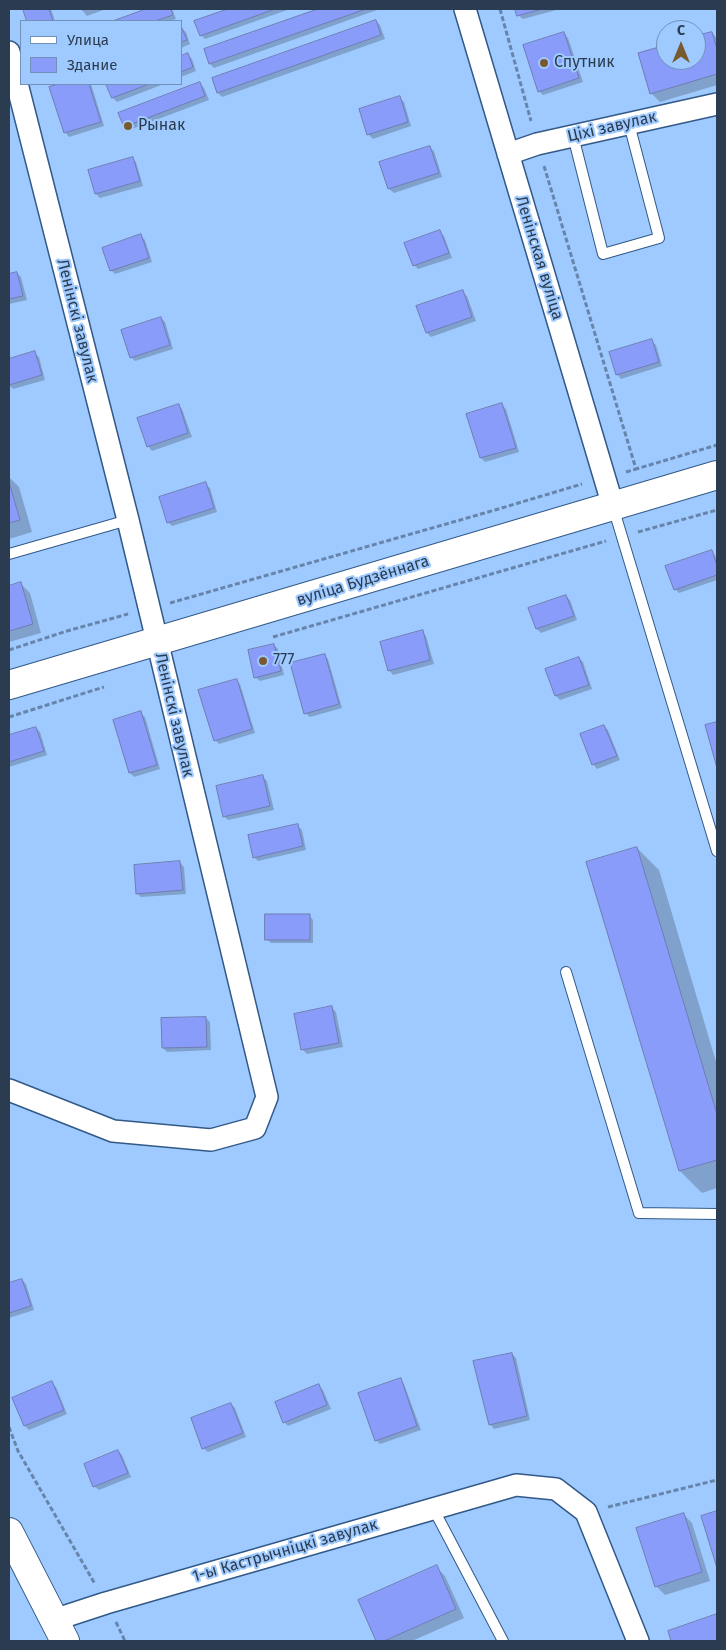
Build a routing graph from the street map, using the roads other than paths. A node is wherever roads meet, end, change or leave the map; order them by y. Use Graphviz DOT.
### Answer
graph roads {
  1 [pos="465,9"];
  2 [pos="9,52"];
  3 [pos="717,104"];
  4 [pos="629,124"];
  5 [pos="573,136"];
  6 [pos="508,154"];
  7 [pos="717,475"];
  8 [pos="613,506"];
  9 [pos="128,520"];
  10 [pos="9,554"];
  11 [pos="157,642"];
  12 [pos="9,685"];
  13 [pos="717,851"];
  14 [pos="566,972"];
  15 [pos="9,1090"];
  16 [pos="717,1214"];
  17 [pos="433,1508"];
  18 [pos="11,1542"];
  19 [pos="60,1631"];
  20 [pos="504,1641"];
  21 [pos="638,1641"];
  1 -- 6 [label="street, Ленінская вуліца"];
  2 -- 9 [label="street, Ленінскі завулак"];
  3 -- 4 [label="street, Ціхі завулак"];
  4 -- 5 [label="street, Ціхі завулак"];
  4 -- 5 [label="lane"];
  5 -- 6 [label="street, Ціхі завулак"];
  6 -- 8 [label="street, Ленінская вуліца"];
  7 -- 8 [label="street, вуліца Будзённага"];
  8 -- 11 [label="street, вуліца Будзённага"];
  8 -- 13 [label="lane"];
  9 -- 10 [label="lane"];
  9 -- 11 [label="street, Ленінскі завулак"];
  11 -- 12 [label="street, вуліца Будзённага"];
  11 -- 15 [label="street, Ленінскі завулак"];
  14 -- 16 [label="lane"];
  17 -- 19 [label="street, 1-ы Кастрычніцкі завулак"];
  17 -- 20 [label="lane"];
  17 -- 21 [label="street, 1-ы Кастрычніцкі завулак"];
  18 -- 19 [label="street"];
}
